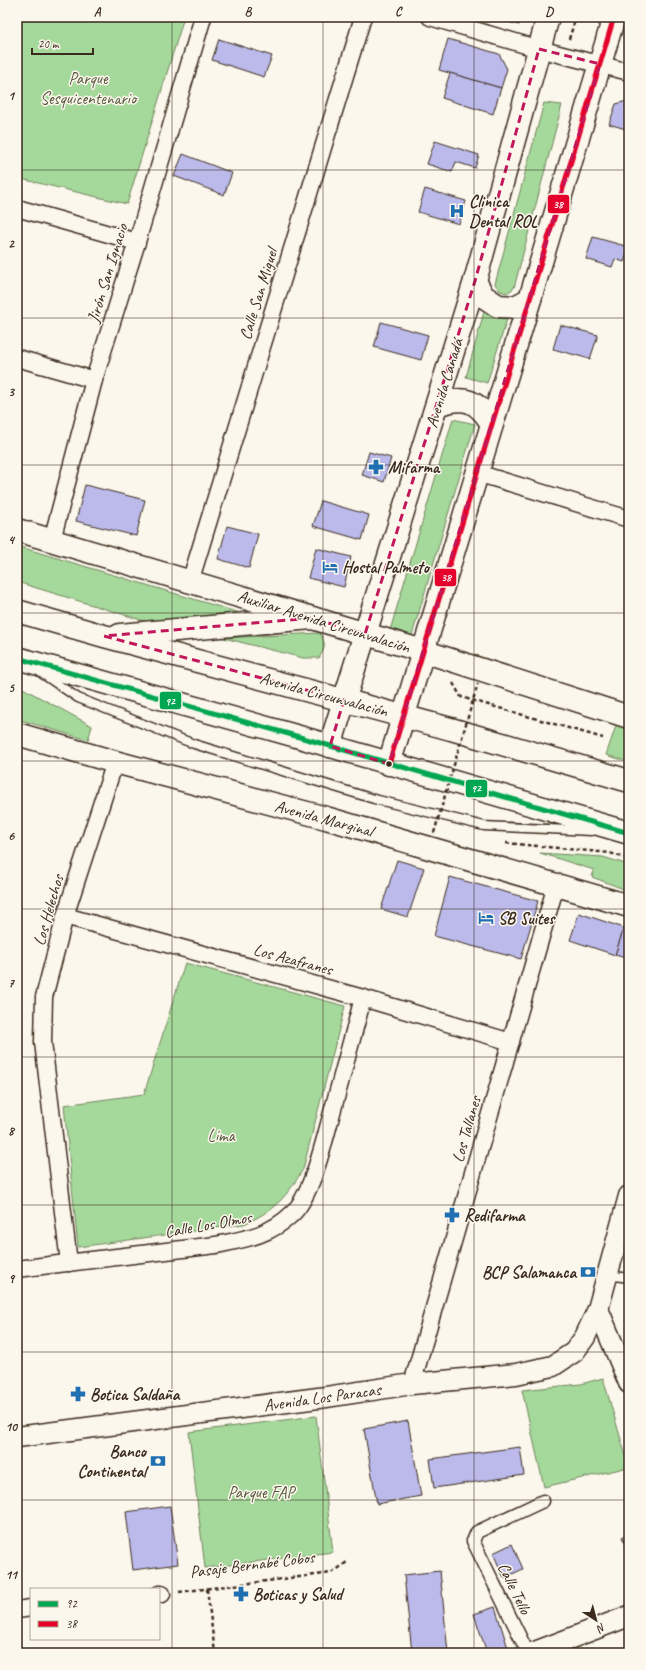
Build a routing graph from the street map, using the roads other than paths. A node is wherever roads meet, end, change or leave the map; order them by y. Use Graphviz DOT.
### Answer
graph roads {
  1 [pos="203,17"];
  2 [pos="363,17"];
  3 [pos="430,17"];
  4 [pos="548,17"];
  5 [pos="614,17"];
  6 [pos="539,49"];
  7 [pos="600,64"];
  8 [pos="629,72"];
  9 [pos="17,208"];
  10 [pos="137,242"];
  11 [pos="475,280"];
  12 [pos="530,299"];
  13 [pos="17,358"];
  14 [pos="94,380"];
  15 [pos="437,405"];
  16 [pos="492,424"];
  17 [pos="477,473"];
  18 [pos="629,518"];
  19 [pos="17,530"];
  20 [pos="52,540"];
  21 [pos="190,582"];
  22 [pos="17,611"];
  23 [pos="312,618"];
  24 [pos="365,634"];
  25 [pos="104,636"];
  26 [pos="423,651"];
  27 [pos="19,659"];
  28 [pos="344,700"];
  29 [pos="403,716"];
  30 [pos="629,717"];
  31 [pos="17,734"];
  32 [pos="330,746"];
  33 [pos="115,762"];
  34 [pos="389,764"];
  35 [pos="629,781"];
  36 [pos="629,833"];
  37 [pos="556,885"];
  38 [pos="629,906"];
  39 [pos="65,916"];
  40 [pos="363,998"];
  41 [pos="511,1042"];
  42 [pos="629,1196"];
  43 [pos="69,1263"];
  44 [pos="17,1269"];
  45 [pos="607,1275"];
  46 [pos="629,1278"];
  47 [pos="598,1309"];
  48 [pos="629,1383"];
  49 [pos="412,1384"];
  50 [pos="17,1437"];
  51 [pos="543,1501"];
  52 [pos="30,1608"];
  53 [pos="17,1610"];
  54 [pos="629,1616"];
  55 [pos="528,1653"];
  56 [pos="532,1653"];
  1 -- 10 [label="street, Jirón San Ignacio"];
  2 -- 21 [label="street, Calle San Miguel"];
  3 -- 6 [label="street"];
  4 -- 6 [label="main road, Avenida Canadá"];
  5 -- 7 [label="main road"];
  6 -- 7 [label="street"];
  6 -- 11 [label="main road, Avenida Canadá"];
  7 -- 8 [label="street"];
  7 -- 12 [label="main road"];
  9 -- 10 [label="street"];
  10 -- 14 [label="street, Jirón San Ignacio"];
  11 -- 12 [label="main road"];
  11 -- 15 [label="main road, Avenida Canadá"];
  12 -- 16 [label="main road"];
  13 -- 14 [label="street"];
  14 -- 20 [label="street, Jirón San Ignacio"];
  15 -- 16 [label="main road"];
  15 -- 24 [label="main road, Avenida Canadá"];
  16 -- 17 [label="main road"];
  17 -- 18 [label="street"];
  17 -- 26 [label="main road"];
  19 -- 20 [label="main road, Auxiliar Avenida Circunvalación"];
  20 -- 21 [label="main road, Auxiliar Avenida Circunvalación"];
  21 -- 23 [label="main road, Auxiliar Avenida Circunvalación"];
  22 -- 25 [label="main road, Avenida Circunvalación"];
  23 -- 24 [label="main road, Auxiliar Avenida Circunvalación"];
  23 -- 25 [label="main road"];
  24 -- 26 [label="main road, Auxiliar Avenida Circunvalación"];
  24 -- 28 [label="main road, Avenida Canadá"];
  25 -- 28 [label="main road, Avenida Circunvalación"];
  26 -- 29 [label="main road"];
  26 -- 30 [label="main road, Auxiliar Avenida Circunvalación"];
  27 -- 32 [label="main road"];
  27 -- 36 [label="lane"];
  28 -- 29 [label="main road, Avenida Circunvalación"];
  28 -- 32 [label="main road, Avenida Canadá"];
  29 -- 34 [label="main road"];
  29 -- 35 [label="main road, Avenida Circunvalación"];
  31 -- 33 [label="main road, Avenida Marginal"];
  32 -- 34 [label="main road"];
  33 -- 37 [label="main road, Avenida Marginal"];
  33 -- 39 [label="street, Los Helechos"];
  34 -- 36 [label="main road"];
  37 -- 38 [label="main road, Avenida Marginal"];
  37 -- 41 [label="street, Los Tallanes"];
  39 -- 40 [label="street, Los Azafranes"];
  39 -- 43 [label="street, Los Helechos"];
  40 -- 41 [label="street, Los Azafranes"];
  40 -- 43 [label="street, Calle Los Olmos"];
  41 -- 49 [label="street, Los Tallanes"];
  42 -- 45 [label="street, Avenida Los Paracas"];
  43 -- 44 [label="street, Calle Los Olmos"];
  45 -- 46 [label="lane"];
  45 -- 47 [label="street, Avenida Los Paracas"];
  47 -- 48 [label="street"];
  47 -- 49 [label="street, Avenida Los Paracas"];
  49 -- 50 [label="street, Avenida Los Paracas"];
  51 -- 55 [label="street, Calle Tello"];
  52 -- 53 [label="street"];
  54 -- 56 [label="street"];
}
